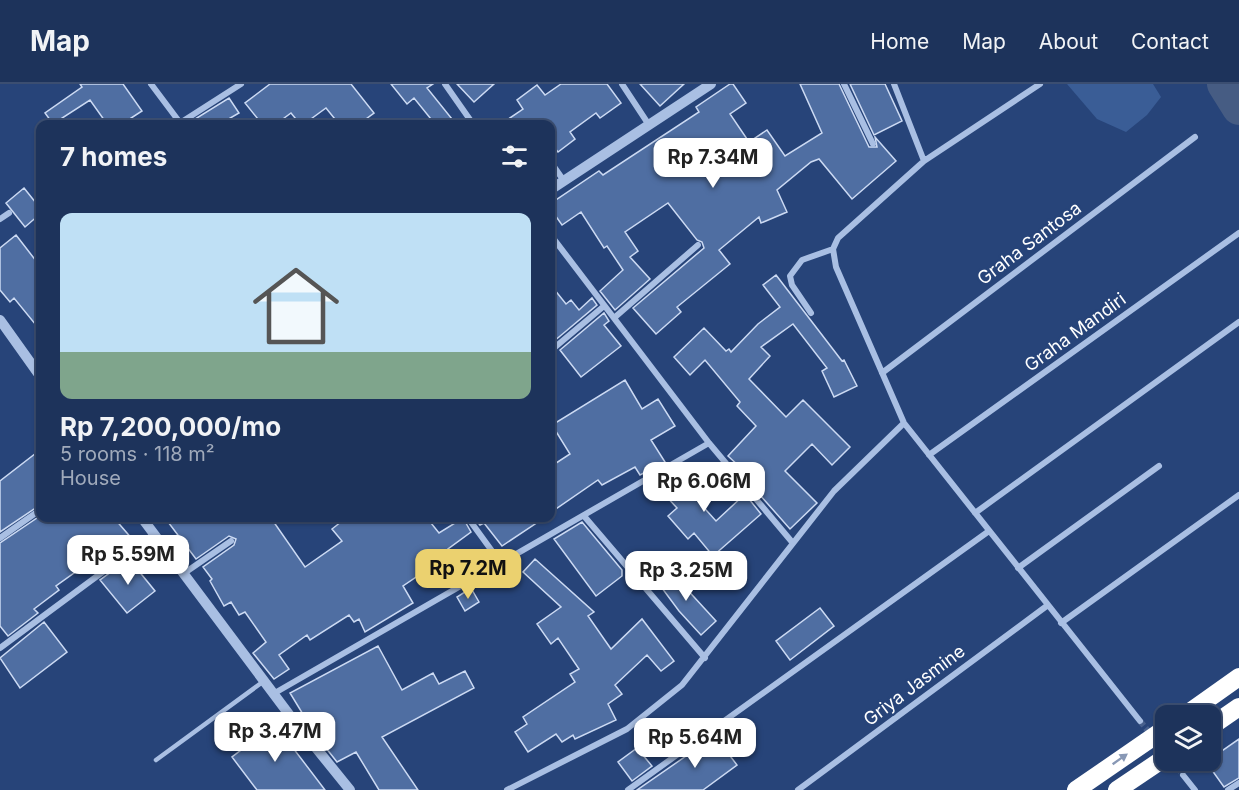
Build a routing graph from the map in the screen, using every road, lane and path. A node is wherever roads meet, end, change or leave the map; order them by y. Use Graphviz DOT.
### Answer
graph roads {
  1 [pos="151,84"];
  2 [pos="241,84"];
  3 [pos="446,84"];
  4 [pos="622,84"];
  5 [pos="711,84"];
  6 [pos="844,84"];
  7 [pos="894,84"];
  8 [pos="1040,84"];
  9 [pos="178,120"];
  10 [pos="187,120"];
  11 [pos="470,120"];
  12 [pos="649,125"];
  13 [pos="1195,137"];
  14 [pos="873,144"];
  15 [pos="924,161"];
  16 [pos="555,168"];
  17 [pos="564,181"];
  18 [pos="555,187"];
  19 [pos="9,213"];
  20 [pos="0,219"];
  21 [pos="1239,233"];
  22 [pos="555,241"];
  23 [pos="698,245"];
  24 [pos="833,249"];
  25 [pos="604,306"];
  26 [pos="812,313"];
  27 [pos="614,318"];
  28 [pos="0,320"];
  29 [pos="1239,322"];
  30 [pos="555,347"];
  31 [pos="36,370"];
  32 [pos="882,373"];
  33 [pos="904,423"];
  34 [pos="709,443"];
  35 [pos="929,455"];
  36 [pos="1159,466"];
  37 [pos="1239,495"];
  38 [pos="36,513"];
  39 [pos="975,513"];
  40 [pos="584,516"];
  41 [pos="145,522"];
  42 [pos="471,522"];
  43 [pos="989,531"];
  44 [pos="154,534"];
  45 [pos="0,538"];
  46 [pos="231,541"];
  47 [pos="792,542"];
  48 [pos="500,562"];
  49 [pos="1018,568"];
  50 [pos="183,574"];
  51 [pos="1048,605"];
  52 [pos="1061,622"];
  53 [pos="0,648"];
  54 [pos="705,658"];
  55 [pos="1239,677"];
  56 [pos="264,681"];
  57 [pos="273,694"];
  58 [pos="1200,705"];
  59 [pos="1239,707"];
  60 [pos="1221,719"];
  61 [pos="1140,721"];
  62 [pos="1155,736"];
  63 [pos="156,760"];
  64 [pos="1155,764"];
  65 [pos="1183,775"];
  66 [pos="1239,783"];
  67 [pos="350,790"];
  68 [pos="507,790"];
  69 [pos="628,790"];
  70 [pos="798,790"];
  71 [pos="1076,790"];
  72 [pos="1117,790"];
  73 [pos="1195,790"];
  74 [pos="1228,790"];
  1 -- 9 [label="street"];
  2 -- 10 [label="street"];
  3 -- 11 [label="street"];
  4 -- 12 [label="street"];
  5 -- 12 [label="street"];
  6 -- 14 [label="street"];
  7 -- 15 [label="street"];
  8 -- 15 [label="street"];
  12 -- 17 [label="street"];
  13 -- 32 [label="street, Graha Santosa"];
  15 -- 24 [label="street"];
  16 -- 17 [label="street"];
  17 -- 18 [label="street"];
  19 -- 20 [label="street"];
  21 -- 35 [label="street, Graha Mandiri"];
  22 -- 25 [label="street"];
  23 -- 27 [label="street"];
  24 -- 26 [label="street"];
  24 -- 32 [label="street"];
  25 -- 27 [label="street"];
  25 -- 30 [label="street"];
  27 -- 34 [label="street"];
  28 -- 31 [label="street"];
  29 -- 39 [label="street"];
  32 -- 33 [label="street"];
  33 -- 35 [label="street"];
  33 -- 47 [label="street"];
  34 -- 40 [label="street"];
  34 -- 47 [label="street"];
  35 -- 39 [label="street"];
  36 -- 49 [label="street"];
  37 -- 52 [label="street"];
  38 -- 45 [label="street"];
  39 -- 43 [label="street"];
  40 -- 48 [label="street"];
  40 -- 54 [label="street"];
  41 -- 44 [label="street"];
  42 -- 48 [label="street"];
  43 -- 49 [label="street"];
  43 -- 69 [label="street"];
  44 -- 50 [label="street"];
  44 -- 53 [label="street"];
  46 -- 50 [label="street"];
  47 -- 54 [label="street"];
  48 -- 57 [label="street"];
  49 -- 51 [label="street"];
  50 -- 56 [label="street"];
  51 -- 52 [label="street"];
  51 -- 70 [label="street, Griya Jasmine"];
  52 -- 61 [label="street"];
  54 -- 68 [label="street"];
  55 -- 58 [label="highway"];
  56 -- 57 [label="street"];
  56 -- 63 [label="lane"];
  57 -- 67 [label="street"];
  59 -- 60 [label="highway"];
  71 -- 62 [label="highway, one-way"];
  64 -- 72 [label="highway"];
  65 -- 73 [label="street"];
  66 -- 74 [label="street"];
}
